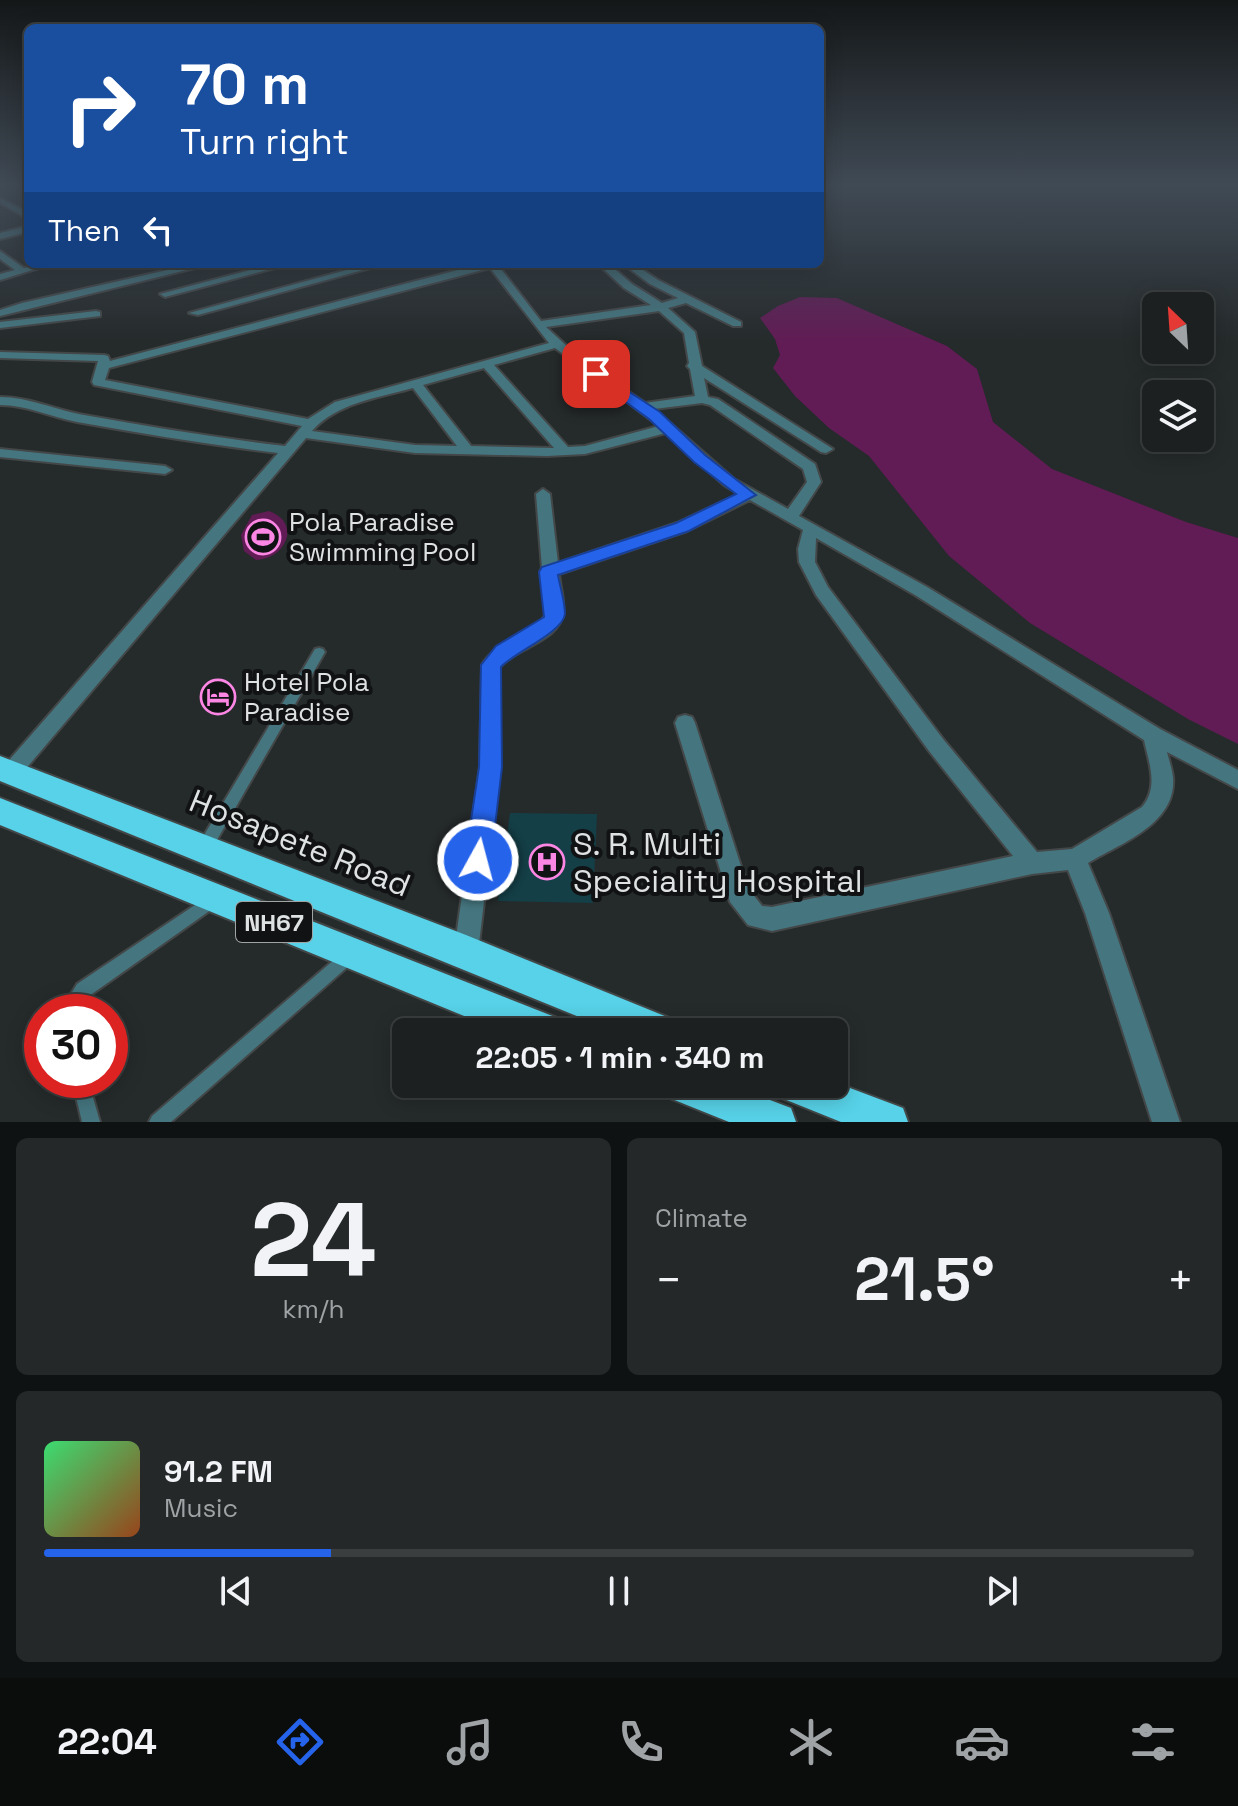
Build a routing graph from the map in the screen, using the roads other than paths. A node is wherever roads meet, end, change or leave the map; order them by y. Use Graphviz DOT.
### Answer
graph roads {
  1 [pos="0,254"];
  2 [pos="33,268"];
  3 [pos="190,268"];
  4 [pos="269,268"];
  5 [pos="365,268"];
  6 [pos="477,268"];
  7 [pos="495,268"];
  8 [pos="608,268"];
  9 [pos="635,268"];
  10 [pos="22,271"];
  11 [pos="304,273"];
  12 [pos="0,277"];
  13 [pos="313,282"];
  14 [pos="165,294"];
  15 [pos="687,299"];
  16 [pos="661,307"];
  17 [pos="0,313"];
  18 [pos="194,313"];
  19 [pos="96,314"];
  20 [pos="737,324"];
  21 [pos="0,325"];
  22 [pos="538,325"];
  23 [pos="557,344"];
  24 [pos="0,355"];
  25 [pos="487,364"];
  26 [pos="104,366"];
  27 [pos="693,366"];
  28 [pos="416,384"];
  29 [pos="702,399"];
  30 [pos="0,401"];
  31 [pos="644,407"];
  32 [pos="668,428"];
  33 [pos="308,429"];
  34 [pos="826,449"];
  35 [pos="288,450"];
  36 [pos="468,451"];
  37 [pos="564,451"];
  38 [pos="0,453"];
  39 [pos="165,470"];
  40 [pos="543,494"];
  41 [pos="748,495"];
  42 [pos="791,517"];
  43 [pos="810,531"];
  44 [pos="548,572"];
  45 [pos="319,652"];
  46 [pos="685,723"];
  47 [pos="1153,735"];
  48 [pos="6,770"];
  49 [pos="1238,780"];
  50 [pos="0,811"];
  51 [pos="204,848"];
  52 [pos="1075,859"];
  53 [pos="1032,863"];
  54 [pos="215,898"];
  55 [pos="466,952"];
  56 [pos="352,954"];
  57 [pos="80,994"];
  58 [pos="512,1018"];
  59 [pos="625,1018"];
  60 [pos="85,1098"];
  61 [pos="716,1098"];
  62 [pos="828,1098"];
  63 [pos="91,1122"];
  64 [pos="158,1122"];
  65 [pos="777,1122"];
  66 [pos="889,1122"];
  67 [pos="1166,1122"];
  1 -- 10 [label="street"];
  2 -- 10 [label="street"];
  3 -- 17 [label="street"];
  4 -- 14 [label="street"];
  5 -- 13 [label="street"];
  6 -- 26 [label="street"];
  7 -- 22 [label="street"];
  8 -- 16 [label="street"];
  9 -- 15 [label="street"];
  10 -- 12 [label="street"];
  11 -- 13 [label="street"];
  13 -- 18 [label="street"];
  15 -- 16 [label="street"];
  15 -- 20 [label="street"];
  16 -- 22 [label="street"];
  16 -- 27 [label="street"];
  19 -- 21 [label="street"];
  22 -- 23 [label="street"];
  23 -- 25 [label="street"];
  23 -- 31 [label="street"];
  24 -- 26 [label="street"];
  25 -- 28 [label="street"];
  25 -- 37 [label="street"];
  26 -- 33 [label="street"];
  27 -- 29 [label="street"];
  27 -- 34 [label="street"];
  28 -- 33 [label="street"];
  28 -- 36 [label="street"];
  29 -- 31 [label="street"];
  29 -- 42 [label="street"];
  30 -- 35 [label="street"];
  31 -- 32 [label="street"];
  32 -- 37 [label="street"];
  32 -- 41 [label="street"];
  33 -- 35 [label="street"];
  33 -- 36 [label="street"];
  35 -- 48 [label="street"];
  36 -- 37 [label="street"];
  38 -- 39 [label="street"];
  40 -- 44 [label="street"];
  41 -- 42 [label="street"];
  41 -- 44 [label="street"];
  42 -- 43 [label="street"];
  43 -- 47 [label="street"];
  43 -- 53 [label="street"];
  44 -- 55 [label="street"];
  45 -- 51 [label="lane"];
  46 -- 53 [label="street"];
  47 -- 49 [label="street"];
  47 -- 52 [label="street"];
  48 -- 51 [label="highway, Hosapete Road / NH67"];
  50 -- 54 [label="highway, NH67"];
  51 -- 55 [label="highway, Hosapete Road / NH67"];
  52 -- 53 [label="street"];
  52 -- 67 [label="street"];
  54 -- 56 [label="highway, NH67"];
  54 -- 57 [label="lane"];
  55 -- 59 [label="highway, Hosapete Road / NH67"];
  56 -- 58 [label="highway, NH67"];
  56 -- 64 [label="lane"];
  60 -- 63 [label="lane"];
  61 -- 65 [label="highway"];
  62 -- 66 [label="highway"];
}
